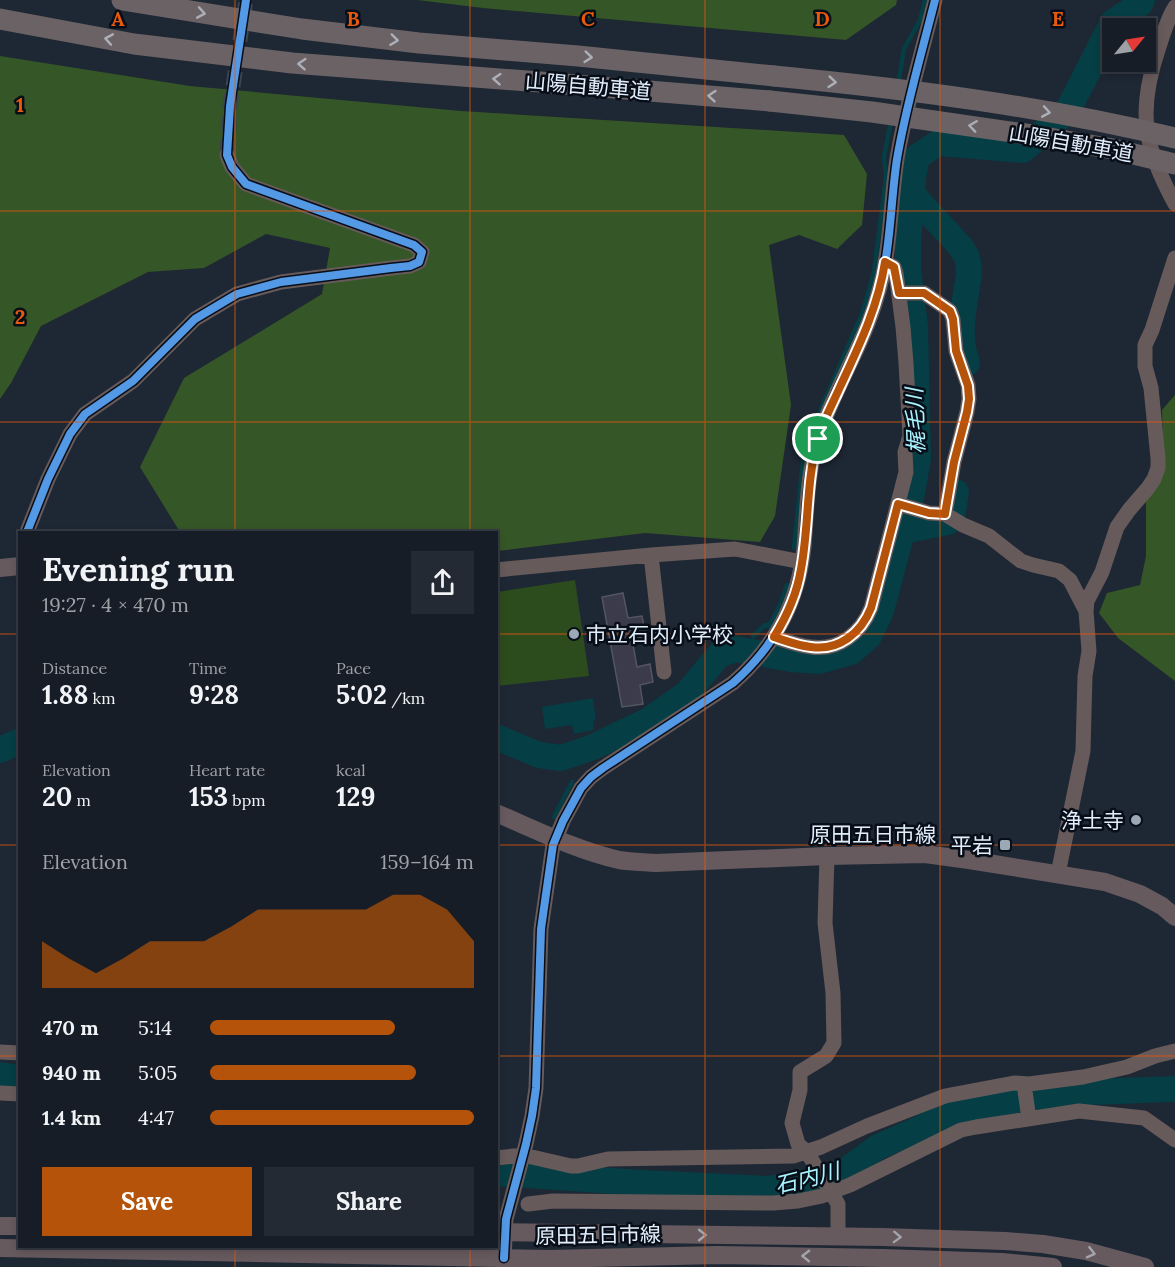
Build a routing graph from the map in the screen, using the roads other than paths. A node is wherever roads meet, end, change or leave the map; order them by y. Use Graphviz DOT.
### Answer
graph roads {
  1 [pos="122,0"];
  2 [pos="935,0"];
  3 [pos="1175,7"];
  4 [pos="0,19"];
  5 [pos="1175,138"];
  6 [pos="227,155"];
  7 [pos="1175,164"];
  8 [pos="1175,204"];
  9 [pos="1175,258"];
  10 [pos="885,262"];
  11 [pos="901,293"];
  12 [pos="900,505"];
  13 [pos="949,516"];
  14 [pos="27,531"];
  15 [pos="651,555"];
  16 [pos="802,562"];
  17 [pos="498,570"];
  18 [pos="1086,612"];
  19 [pos="773,639"];
  20 [pos="664,672"];
  21 [pos="498,814"];
  22 [pos="556,838"];
  23 [pos="826,856"];
  24 [pos="1058,874"];
  25 [pos="1175,917"];
  26 [pos="1175,1051"];
  27 [pos="0,1053"];
  28 [pos="18,1053"];
  29 [pos="1024,1085"];
  30 [pos="0,1094"];
  31 [pos="18,1094"];
  32 [pos="1028,1118"];
  33 [pos="1175,1140"];
  34 [pos="808,1154"];
  35 [pos="498,1158"];
  36 [pos="522,1158"];
  37 [pos="830,1190"];
  38 [pos="528,1204"];
  39 [pos="0,1226"];
  40 [pos="18,1227"];
  41 [pos="500,1232"];
  42 [pos="838,1236"];
  43 [pos="0,1248"];
  44 [pos="504,1258"];
  45 [pos="1053,1267"];
  46 [pos="1145,1267"];
  1 -- 5 [label="highway, 山陽自動車道, one-way, bridge"];
  2 -- 10 [label="street"];
  3 -- 8 [label="street"];
  7 -- 4 [label="highway, 山陽自動車道, one-way, bridge"];
  6 -- 14 [label="street"];
  9 -- 18 [label="street"];
  10 -- 11 [label="street"];
  10 -- 16 [label="street"];
  11 -- 12 [label="street"];
  11 -- 13 [label="street"];
  12 -- 13 [label="street"];
  12 -- 19 [label="street"];
  13 -- 18 [label="street"];
  15 -- 16 [label="street"];
  15 -- 17 [label="street"];
  15 -- 20 [label="street"];
  16 -- 19 [label="street"];
  18 -- 24 [label="street"];
  19 -- 22 [label="street"];
  21 -- 22 [label="main road, 原田五日市線"];
  22 -- 23 [label="main road, 原田五日市線"];
  22 -- 36 [label="street"];
  23 -- 24 [label="main road, 原田五日市線"];
  23 -- 34 [label="street"];
  24 -- 25 [label="main road, 原田五日市線"];
  26 -- 29 [label="street"];
  27 -- 28 [label="street"];
  29 -- 32 [label="street"];
  29 -- 34 [label="street"];
  30 -- 31 [label="street"];
  32 -- 33 [label="street"];
  32 -- 37 [label="street"];
  34 -- 36 [label="street"];
  34 -- 37 [label="street"];
  35 -- 36 [label="street"];
  36 -- 41 [label="street"];
  37 -- 38 [label="street"];
  37 -- 42 [label="street"];
  39 -- 40 [label="main road"];
  41 -- 42 [label="main road, 原田五日市線, one-way"];
  41 -- 44 [label="street"];
  42 -- 46 [label="main road, 原田五日市線, one-way"];
  43 -- 44 [label="main road, 原田五日市線"];
  45 -- 44 [label="main road, 原田五日市線, one-way"];
}
